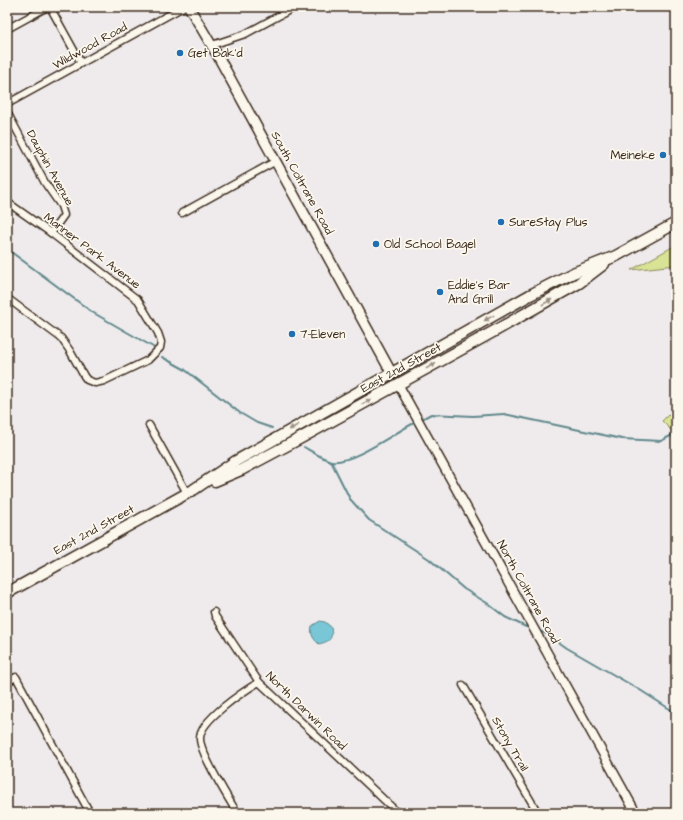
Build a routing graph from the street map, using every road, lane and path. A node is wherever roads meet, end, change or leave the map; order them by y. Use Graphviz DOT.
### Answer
graph roads {
  1 [pos="49,7"];
  2 [pos="183,7"];
  3 [pos="189,7"];
  4 [pos="295,7"];
  5 [pos="7,29"];
  6 [pos="212,46"];
  7 [pos="81,63"];
  8 [pos="7,104"];
  9 [pos="7,112"];
  10 [pos="276,161"];
  11 [pos="7,202"];
  12 [pos="182,213"];
  13 [pos="676,223"];
  14 [pos="51,233"];
  15 [pos="616,256"];
  16 [pos="530,295"];
  17 [pos="7,298"];
  18 [pos="500,328"];
  19 [pos="391,372"];
  20 [pos="398,384"];
  21 [pos="149,426"];
  22 [pos="190,492"];
  23 [pos="7,594"];
  24 [pos="214,612"];
  25 [pos="7,682"];
  26 [pos="259,682"];
  27 [pos="464,685"];
  28 [pos="90,813"];
  29 [pos="237,813"];
  30 [pos="398,813"];
  31 [pos="538,813"];
  32 [pos="636,813"];
  1 -- 5 [label="street"];
  1 -- 7 [label="street"];
  2 -- 7 [label="street, Wildwood Road"];
  3 -- 6 [label="main road, South Coltrane Road"];
  4 -- 6 [label="street"];
  6 -- 10 [label="main road, South Coltrane Road"];
  7 -- 8 [label="street, Wildwood Road"];
  9 -- 14 [label="street, Dauphin Avenue"];
  10 -- 12 [label="street"];
  10 -- 19 [label="main road, South Coltrane Road"];
  11 -- 14 [label="street, Manner Park Avenue"];
  13 -- 15 [label="main road, East 2nd Street"];
  14 -- 17 [label="street, Manner Park Avenue"];
  15 -- 16 [label="main road, East 2nd Street"];
  18 -- 15 [label="main road, East 2nd Street, one-way"];
  16 -- 18 [label="main road"];
  16 -- 19 [label="main road, East 2nd Street, one-way"];
  20 -- 18 [label="main road, East 2nd Street, one-way"];
  19 -- 20 [label="main road"];
  19 -- 22 [label="main road, East 2nd Street, one-way"];
  22 -- 20 [label="main road, East 2nd Street, one-way"];
  20 -- 32 [label="street, North Coltrane Road"];
  21 -- 22 [label="street"];
  22 -- 23 [label="main road, East 2nd Street"];
  24 -- 26 [label="street, North Darwin Road"];
  25 -- 28 [label="street"];
  26 -- 29 [label="street"];
  26 -- 30 [label="street, North Darwin Road"];
  27 -- 31 [label="street, Stony Trail"];
}
